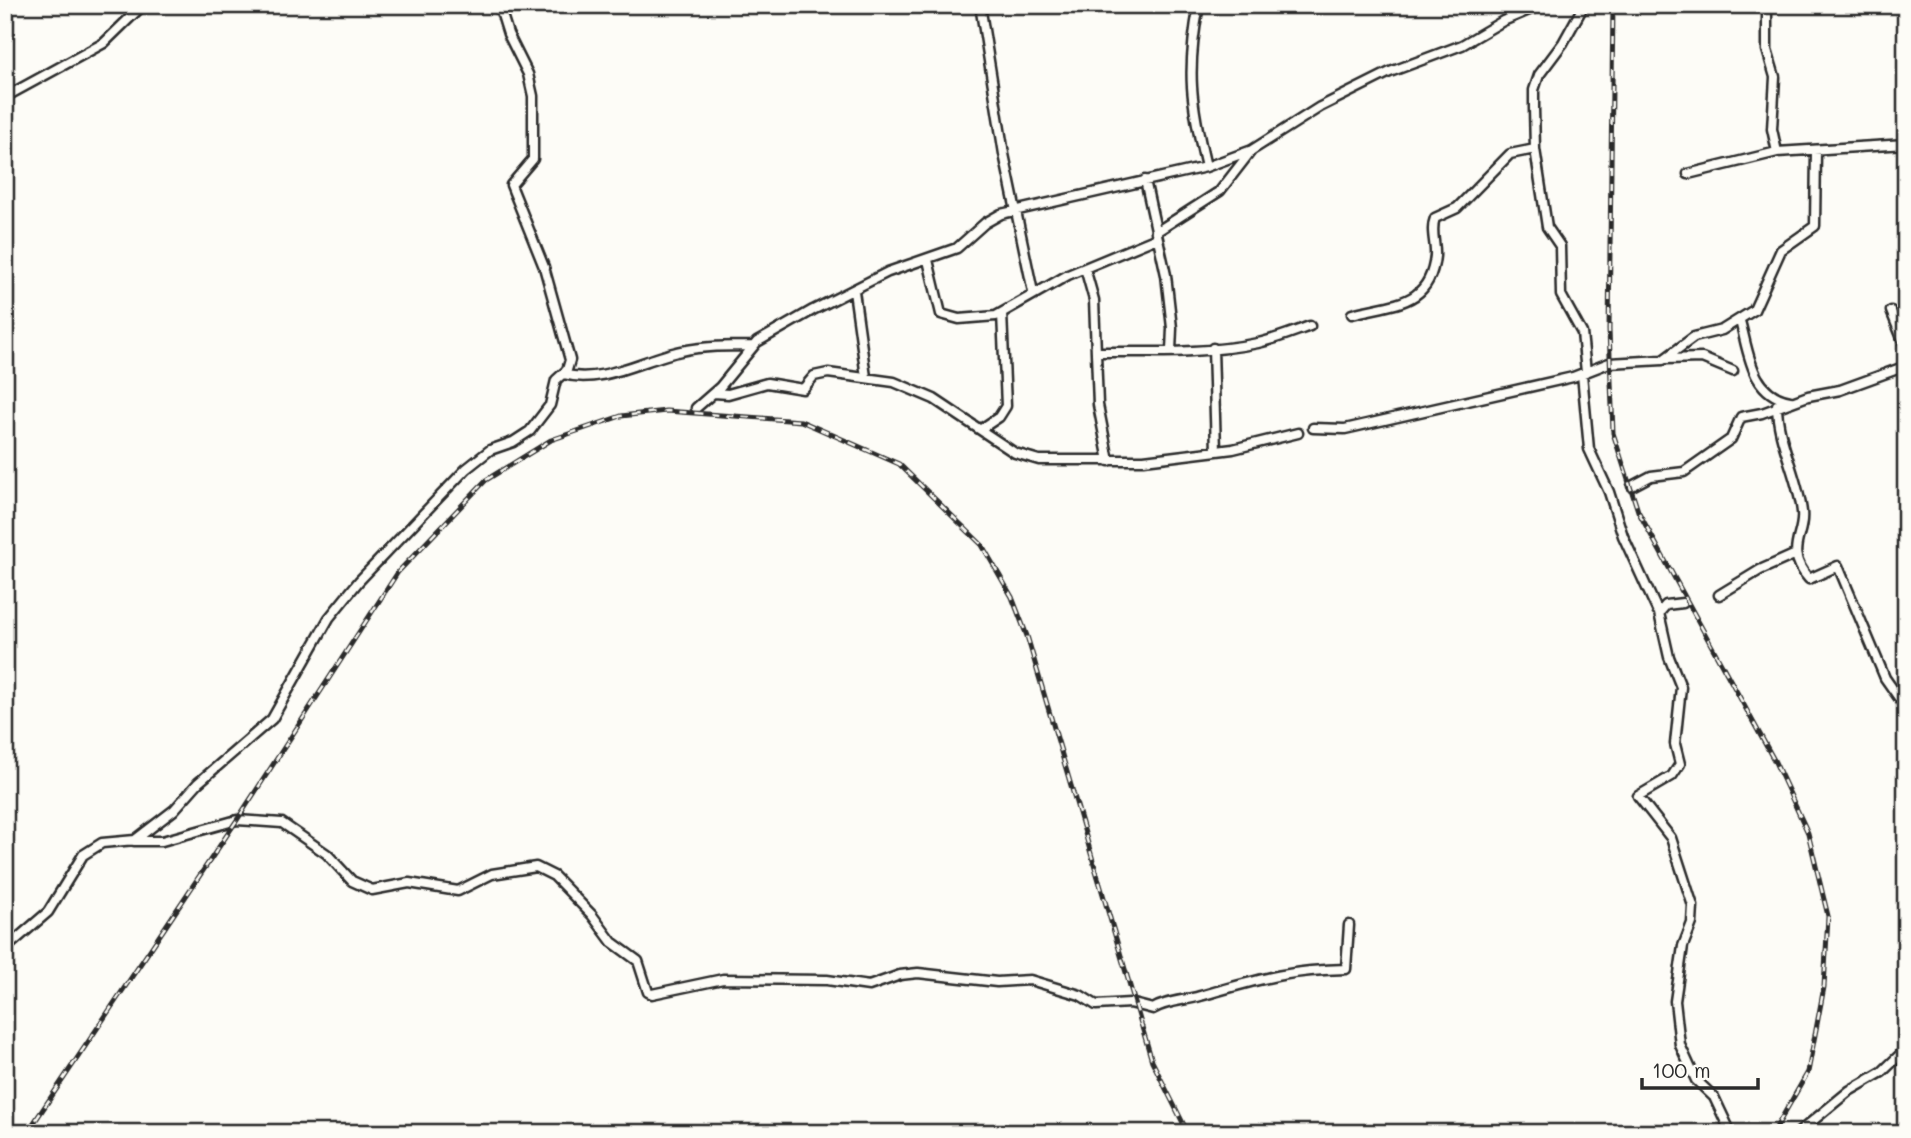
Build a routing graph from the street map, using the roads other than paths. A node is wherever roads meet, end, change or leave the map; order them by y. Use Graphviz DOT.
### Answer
graph roads {
  1 [pos="143,5"];
  2 [pos="499,5"];
  3 [pos="980,5"];
  4 [pos="1199,5"];
  5 [pos="1541,5"];
  6 [pos="1584,5"];
  7 [pos="1767,5"];
  8 [pos="5,97"];
  9 [pos="1906,144"];
  10 [pos="1535,149"];
  11 [pos="1252,150"];
  12 [pos="1816,151"];
  13 [pos="1777,152"];
  14 [pos="1206,167"];
  15 [pos="1688,174"];
  16 [pos="1145,180"];
  17 [pos="1016,209"];
  18 [pos="1157,235"];
  19 [pos="928,260"];
  20 [pos="1085,268"];
  21 [pos="853,291"];
  22 [pos="1033,292"];
  23 [pos="1891,311"];
  24 [pos="1002,313"];
  25 [pos="1352,314"];
  26 [pos="1740,321"];
  27 [pos="1310,326"];
  28 [pos="752,346"];
  29 [pos="1213,348"];
  30 [pos="1906,348"];
  31 [pos="1195,349"];
  32 [pos="1171,351"];
  33 [pos="1096,352"];
  34 [pos="1663,360"];
  35 [pos="1214,365"];
  36 [pos="1906,366"];
  37 [pos="1733,371"];
  38 [pos="1584,373"];
  39 [pos="564,374"];
  40 [pos="866,377"];
  41 [pos="714,393"];
  42 [pos="1790,401"];
  43 [pos="1777,405"];
  44 [pos="696,408"];
  45 [pos="1312,428"];
  46 [pos="981,429"];
  47 [pos="1298,433"];
  48 [pos="1216,451"];
  49 [pos="1108,461"];
  50 [pos="1632,486"];
  51 [pos="1796,554"];
  52 [pos="1719,595"];
  53 [pos="1683,603"];
  54 [pos="1657,610"];
  55 [pos="1906,708"];
  56 [pos="134,841"];
  57 [pos="1349,925"];
  58 [pos="5,949"];
  59 [pos="1906,1049"];
  60 [pos="1731,1133"];
  61 [pos="1798,1133"];
  1 -- 8 [label="street"];
  2 -- 39 [label="street"];
  3 -- 17 [label="street"];
  4 -- 14 [label="street"];
  5 -- 11 [label="street"];
  6 -- 10 [label="street"];
  7 -- 13 [label="street"];
  9 -- 12 [label="street"];
  10 -- 25 [label="street"];
  10 -- 38 [label="street"];
  11 -- 14 [label="street"];
  11 -- 18 [label="street"];
  12 -- 13 [label="street"];
  12 -- 26 [label="street"];
  13 -- 15 [label="street"];
  14 -- 16 [label="street"];
  16 -- 17 [label="street"];
  16 -- 18 [label="street"];
  17 -- 19 [label="street"];
  17 -- 22 [label="street"];
  18 -- 20 [label="street"];
  18 -- 32 [label="street"];
  19 -- 21 [label="street"];
  19 -- 24 [label="street"];
  20 -- 22 [label="street"];
  20 -- 33 [label="street"];
  21 -- 28 [label="street"];
  21 -- 40 [label="street"];
  22 -- 24 [label="street"];
  23 -- 30 [label="street"];
  24 -- 46 [label="street"];
  26 -- 34 [label="street"];
  26 -- 42 [label="street"];
  27 -- 29 [label="street"];
  28 -- 39 [label="street"];
  28 -- 41 [label="street"];
  29 -- 31 [label="street"];
  29 -- 35 [label="street"];
  31 -- 32 [label="street"];
  31 -- 35 [label="street"];
  32 -- 33 [label="street"];
  33 -- 49 [label="street"];
  34 -- 37 [label="street"];
  34 -- 38 [label="street"];
  35 -- 48 [label="street"];
  36 -- 42 [label="street"];
  38 -- 45 [label="street"];
  38 -- 54 [label="street"];
  39 -- 56 [label="street"];
  40 -- 41 [label="street"];
  40 -- 46 [label="street"];
  41 -- 44 [label="street"];
  42 -- 43 [label="street"];
  43 -- 50 [label="street"];
  43 -- 51 [label="street"];
  46 -- 49 [label="street"];
  47 -- 48 [label="street"];
  48 -- 49 [label="street"];
  51 -- 52 [label="street"];
  51 -- 55 [label="street"];
  53 -- 60 [label="street"];
  56 -- 57 [label="street"];
  56 -- 58 [label="street"];
  59 -- 61 [label="street"];
}
